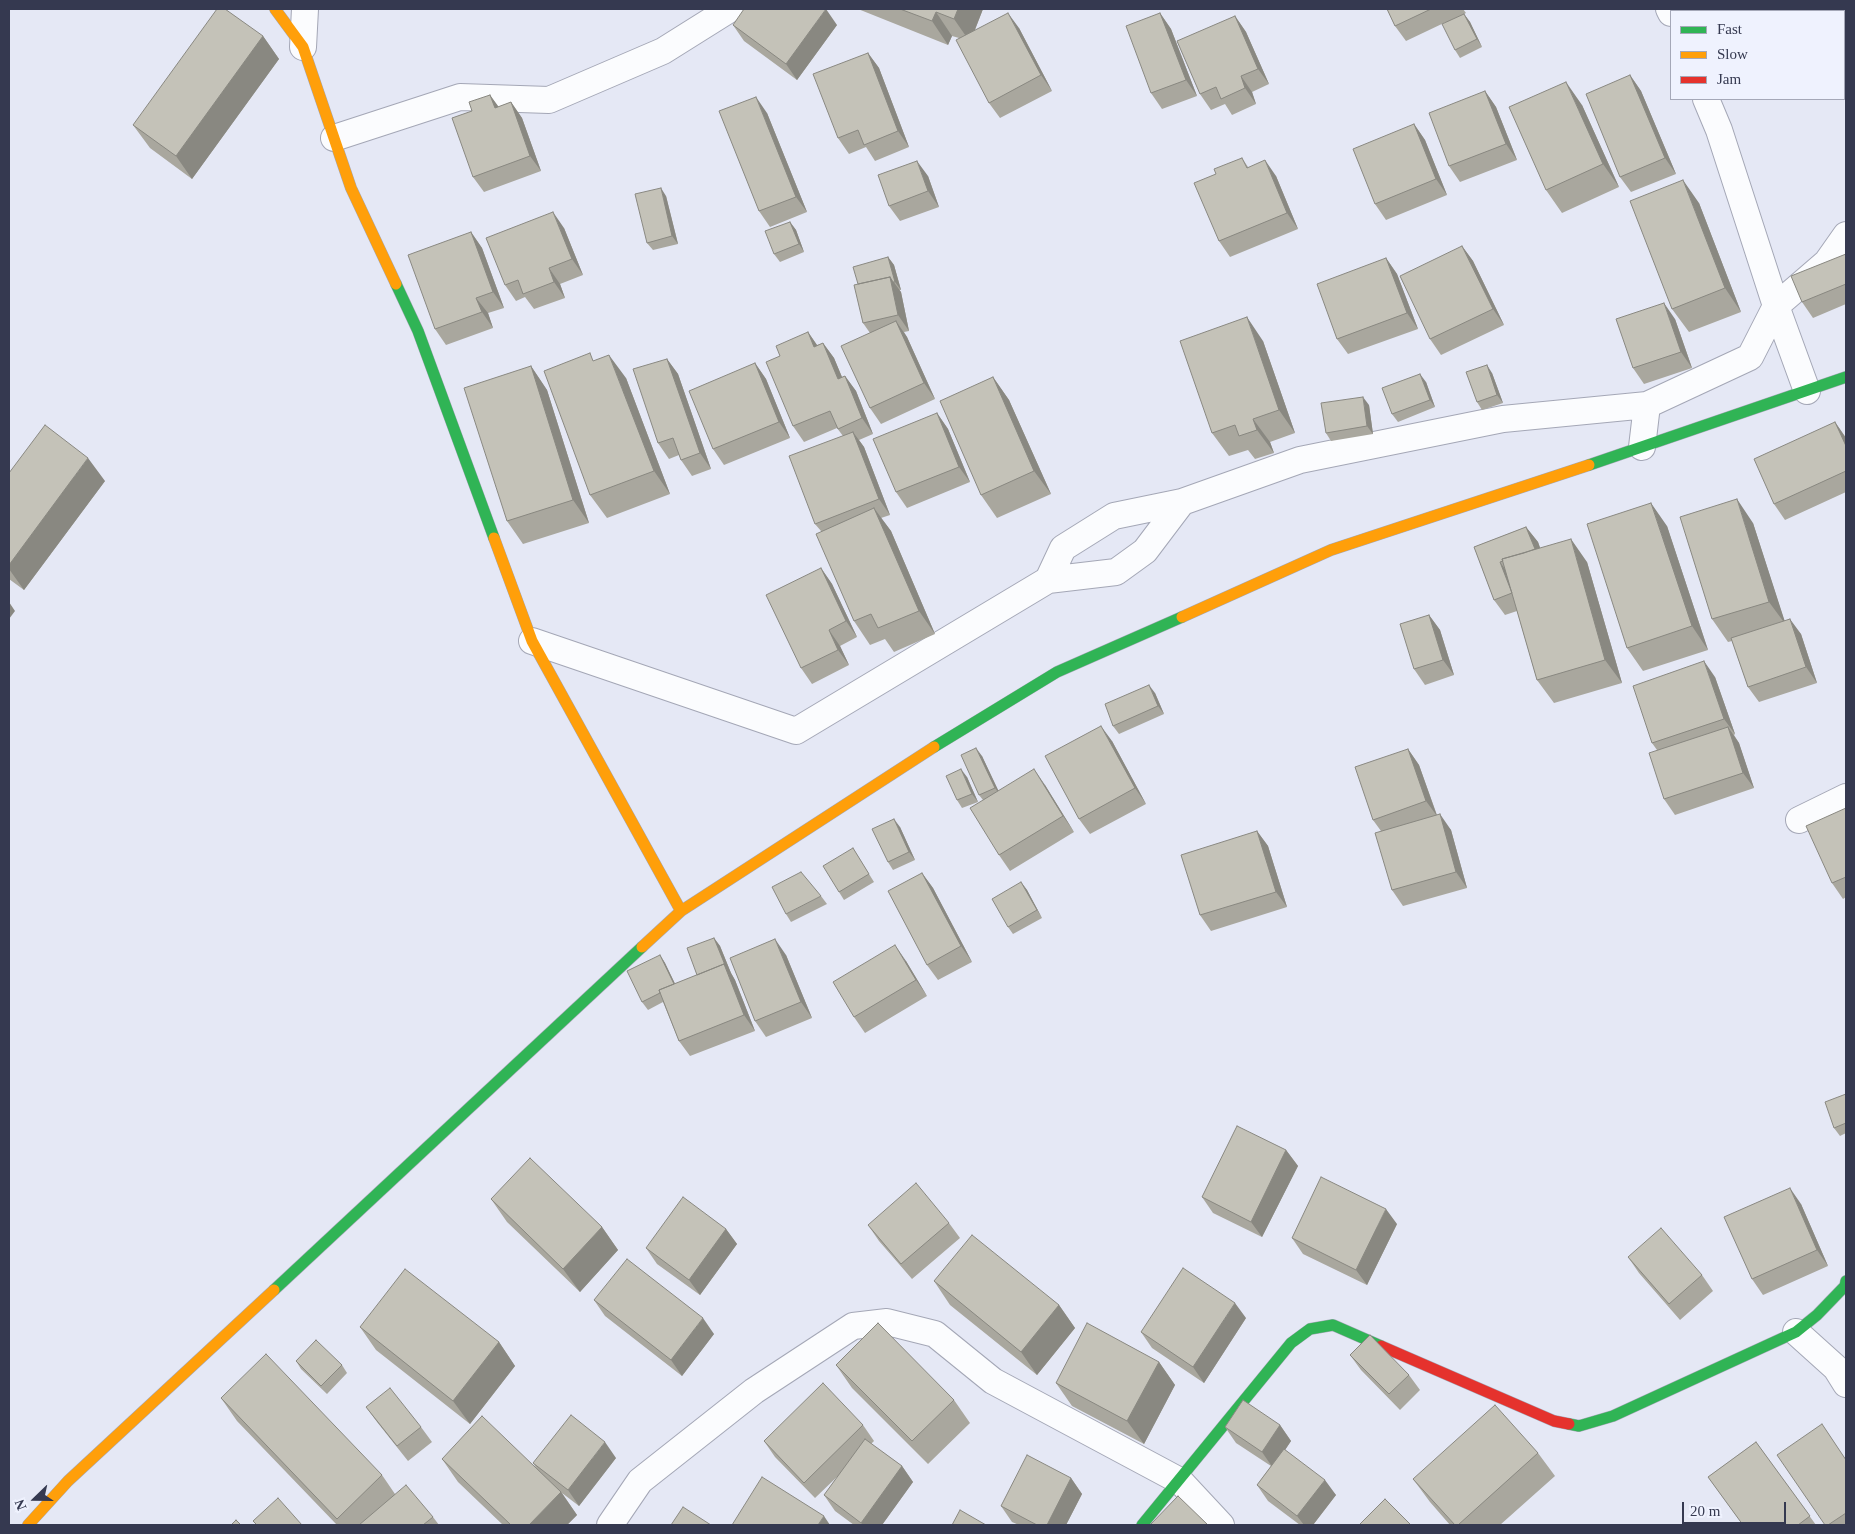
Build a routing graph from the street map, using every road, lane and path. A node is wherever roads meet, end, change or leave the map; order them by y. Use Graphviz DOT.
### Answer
graph roads {
  1 [pos="275,9"];
  2 [pos="305,9"];
  3 [pos="730,9"];
  4 [pos="303,47"];
  5 [pos="1706,100"];
  6 [pos="334,138"];
  7 [pos="1846,235"];
  8 [pos="1776,306"];
  9 [pos="1845,382"];
  10 [pos="1807,391"];
  11 [pos="1647,405"];
  12 [pos="1642,447"];
  13 [pos="1182,502"];
  14 [pos="1048,580"];
  15 [pos="532,641"];
  16 [pos="1846,798"];
  17 [pos="1799,820"];
  18 [pos="681,911"];
  19 [pos="1846,1281"];
  20 [pos="1796,1332"];
  21 [pos="1846,1384"];
  22 [pos="1180,1481"];
  23 [pos="28,1525"];
  24 [pos="610,1525"];
  25 [pos="1142,1525"];
  26 [pos="1221,1525"];
  1 -- 4 [label="street"];
  2 -- 4 [label="street"];
  3 -- 6 [label="street"];
  4 -- 6 [label="street"];
  5 -- 8 [label="street"];
  6 -- 15 [label="street"];
  7 -- 8 [label="street"];
  8 -- 10 [label="street"];
  8 -- 11 [label="street"];
  9 -- 10 [label="street"];
  10 -- 12 [label="street"];
  11 -- 12 [label="street"];
  11 -- 13 [label="street"];
  12 -- 18 [label="street"];
  13 -- 14 [label="street"];
  13 -- 14 [label="street"];
  14 -- 15 [label="street"];
  15 -- 18 [label="street"];
  16 -- 17 [label="street"];
  18 -- 23 [label="street"];
  19 -- 20 [label="street"];
  20 -- 21 [label="street"];
  20 -- 22 [label="street"];
  22 -- 24 [label="street"];
  22 -- 25 [label="street"];
  22 -- 26 [label="street"];
}
